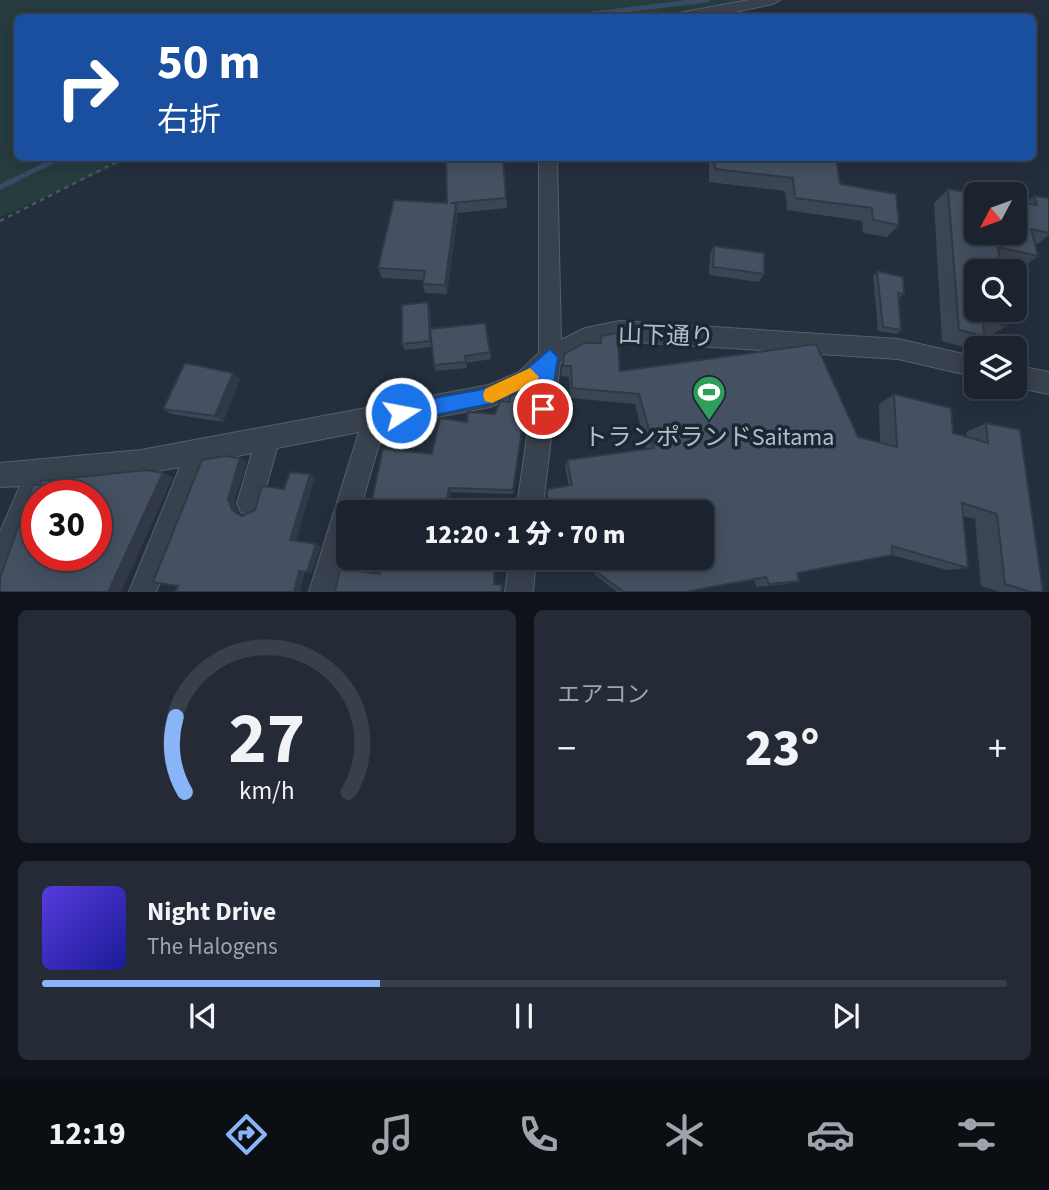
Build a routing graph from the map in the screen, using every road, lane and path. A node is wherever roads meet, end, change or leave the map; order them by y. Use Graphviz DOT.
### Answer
graph roads {
  1 [pos="773,0"];
  2 [pos="700,14"];
  3 [pos="118,161"];
  4 [pos="548,161"];
  5 [pos="0,221"];
  6 [pos="550,357"];
  7 [pos="964,364"];
  8 [pos="1027,378"];
  9 [pos="1049,383"];
  10 [pos="375,418"];
  11 [pos="268,438"];
  12 [pos="199,451"];
  13 [pos="38,471"];
  14 [pos="0,475"];
  15 [pos="531,500"];
  16 [pos="250,503"];
  17 [pos="0,564"];
  18 [pos="522,570"];
  19 [pos="142,592"];
  20 [pos="322,592"];
  21 [pos="519,592"];
  1 -- 2 [label="street"];
  3 -- 5 [label="path"];
  4 -- 6 [label="street"];
  6 -- 7 [label="street, 山下通り"];
  6 -- 10 [label="street, 山下通り"];
  6 -- 15 [label="street"];
  8 -- 9 [label="street"];
  10 -- 11 [label="street, 山下通り"];
  10 -- 20 [label="street"];
  11 -- 12 [label="street, 山下通り"];
  11 -- 16 [label="street"];
  12 -- 13 [label="street, 山下通り"];
  12 -- 19 [label="street"];
  13 -- 14 [label="street, 山下通り"];
  13 -- 17 [label="street"];
  18 -- 21 [label="street"];
}
